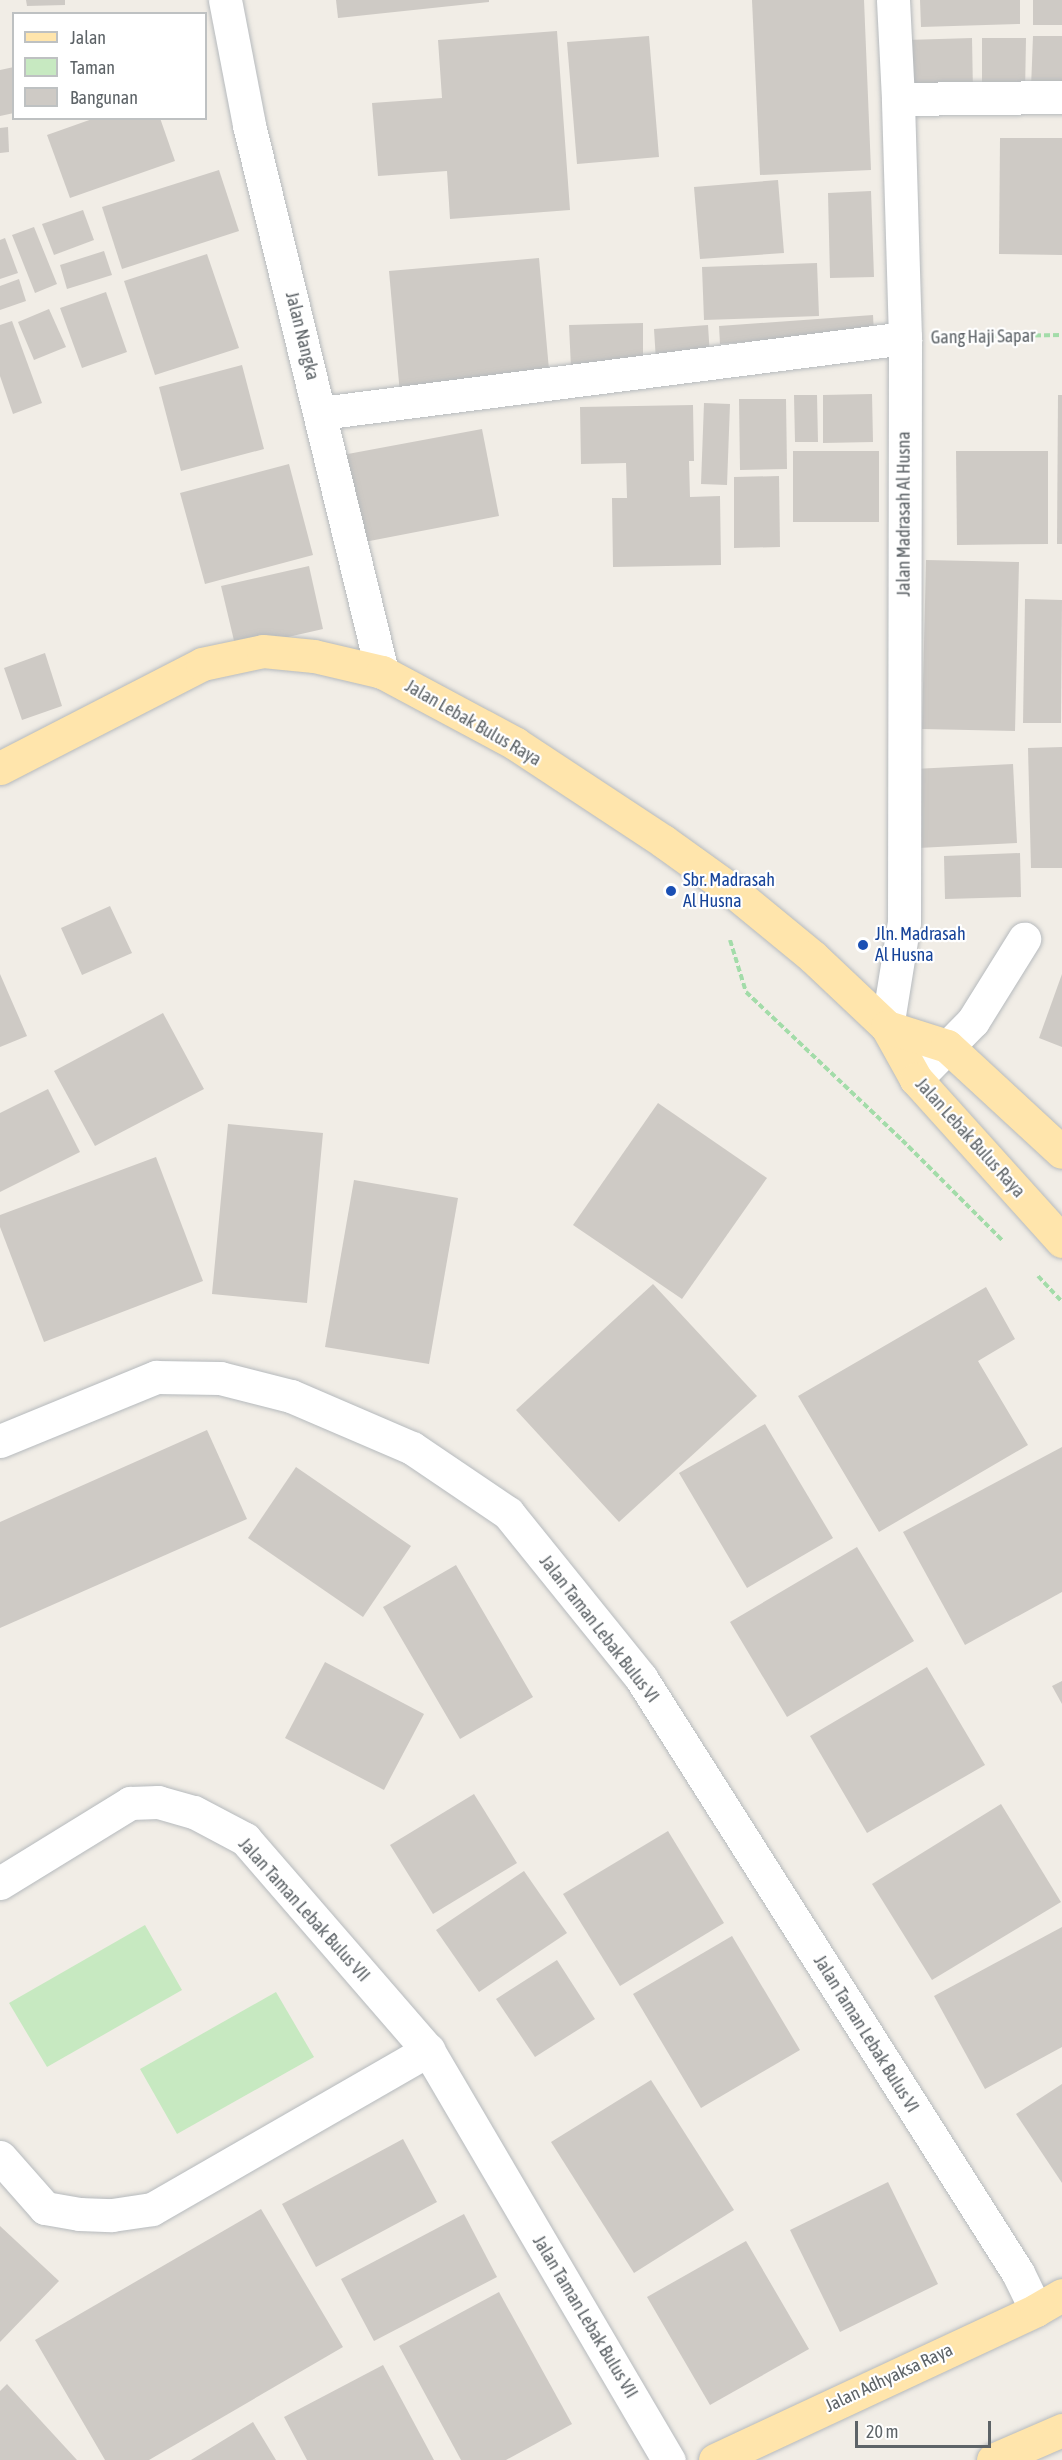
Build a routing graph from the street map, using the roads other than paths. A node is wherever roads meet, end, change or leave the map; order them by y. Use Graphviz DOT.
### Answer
graph roads {
  1 [pos="225,0"];
  2 [pos="893,0"];
  3 [pos="1062,97"];
  4 [pos="898,99"];
  5 [pos="905,338"];
  6 [pos="321,413"];
  7 [pos="382,672"];
  8 [pos="0,768"];
  9 [pos="1024,939"];
  10 [pos="886,1028"];
  11 [pos="947,1046"];
  12 [pos="916,1079"];
  13 [pos="1062,1152"];
  14 [pos="1062,1241"];
  15 [pos="0,1442"];
  16 [pos="0,1883"];
  17 [pos="428,2050"];
  18 [pos="0,2157"];
  19 [pos="1049,2302"];
  20 [pos="1062,2430"];
  21 [pos="669,2460"];
  22 [pos="715,2460"];
  23 [pos="993,2460"];
  1 -- 6 [label="street, Jalan Nangka"];
  2 -- 4 [label="street, Jalan Madrasah Al Husna"];
  3 -- 4 [label="street"];
  4 -- 5 [label="street, Jalan Madrasah Al Husna"];
  5 -- 6 [label="street"];
  5 -- 10 [label="street, Jalan Madrasah Al Husna"];
  6 -- 7 [label="street, Jalan Nangka"];
  7 -- 8 [label="main road, Jalan Lebak Bulus Raya"];
  7 -- 10 [label="main road, Jalan Lebak Bulus Raya"];
  9 -- 11 [label="street"];
  10 -- 11 [label="main road, Jalan Lebak Bulus Raya"];
  10 -- 12 [label="main road, Jalan Lebak Bulus Raya"];
  11 -- 12 [label="street"];
  11 -- 13 [label="main road, Jalan Lebak Bulus Raya"];
  12 -- 14 [label="main road, Jalan Lebak Bulus Raya"];
  15 -- 19 [label="street, Jalan Taman Lebak Bulus VI"];
  16 -- 17 [label="street, Jalan Taman Lebak Bulus VII"];
  17 -- 18 [label="street"];
  17 -- 21 [label="street, Jalan Taman Lebak Bulus VII"];
  19 -- 22 [label="main road, Jalan Adhyaksa Raya"];
  20 -- 23 [label="main road"];
}
